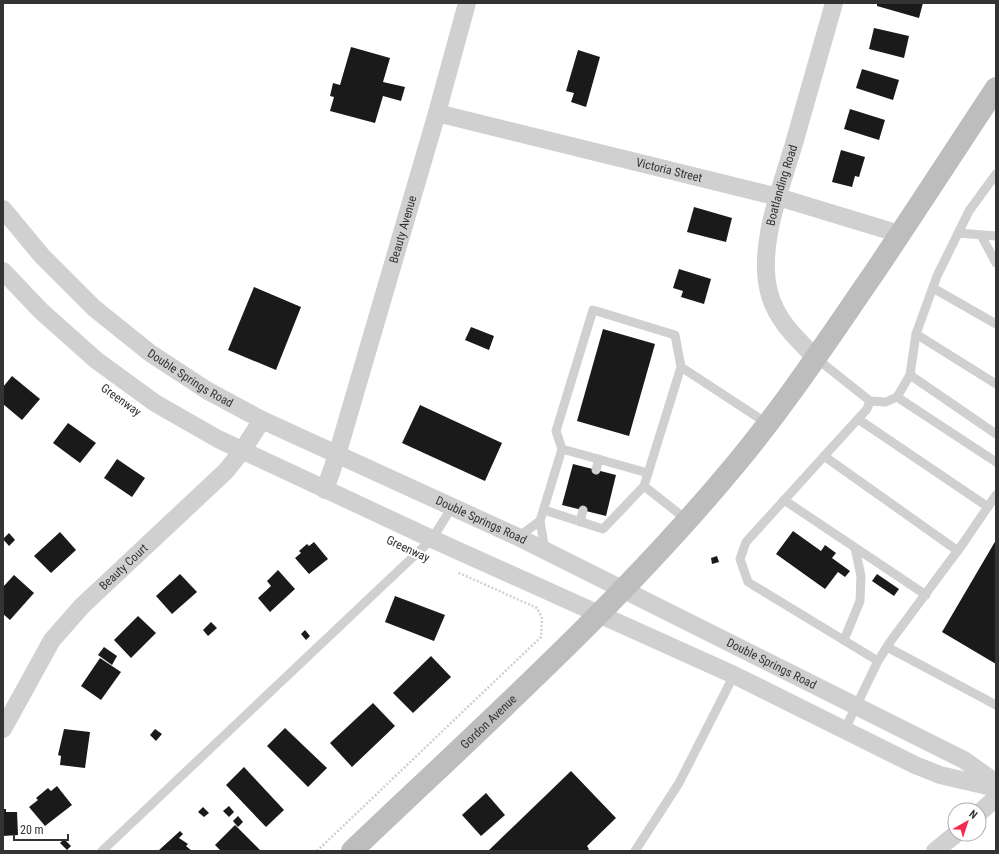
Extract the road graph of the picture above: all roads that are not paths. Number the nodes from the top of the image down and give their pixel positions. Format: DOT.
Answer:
graph roads {
  1 [pos="466,3"];
  2 [pos="834,3"];
  3 [pos="996,88"];
  4 [pos="437,113"];
  5 [pos="996,174"];
  6 [pos="778,197"];
  7 [pos="3,209"];
  8 [pos="900,234"];
  9 [pos="958,234"];
  10 [pos="981,235"];
  11 [pos="996,236"];
  12 [pos="996,263"];
  13 [pos="3,271"];
  14 [pos="933,288"];
  15 [pos="996,324"];
  16 [pos="916,334"];
  17 [pos="816,358"];
  18 [pos="681,367"];
  19 [pos="910,375"];
  20 [pos="996,384"];
  21 [pos="897,397"];
  22 [pos="870,401"];
  23 [pos="858,419"];
  24 [pos="262,420"];
  25 [pos="768,424"];
  26 [pos="996,434"];
  27 [pos="562,449"];
  28 [pos="242,451"];
  29 [pos="337,455"];
  30 [pos="824,456"];
  31 [pos="599,459"];
  32 [pos="996,462"];
  33 [pos="596,470"];
  34 [pos="648,473"];
  35 [pos="644,486"];
  36 [pos="325,490"];
  37 [pos="996,494"];
  38 [pos="784,500"];
  39 [pos="452,507"];
  40 [pos="988,507"];
  41 [pos="544,510"];
  42 [pos="583,510"];
  43 [pos="687,520"];
  44 [pos="540,521"];
  45 [pos="580,522"];
  46 [pos="518,537"];
  47 [pos="432,539"];
  48 [pos="855,548"];
  49 [pos="545,550"];
  50 [pos="958,551"];
  51 [pos="622,590"];
  52 [pos="926,595"];
  53 [pos="599,614"];
  54 [pos="844,640"];
  55 [pos="887,647"];
  56 [pos="878,661"];
  57 [pos="734,675"];
  58 [pos="996,705"];
  59 [pos="854,707"];
  60 [pos="3,728"];
  61 [pos="845,728"];
  62 [pos="996,783"];
  63 [pos="996,788"];
  64 [pos="996,798"];
  65 [pos="987,806"];
  66 [pos="947,842"];
  67 [pos="102,851"];
  68 [pos="352,851"];
  69 [pos="635,851"];
  70 [pos="936,851"];
  1 -- 4 [label="street, Beauty Avenue"];
  2 -- 6 [label="street, Boatlanding Road"];
  3 -- 8 [label="main road, Gordon Avenue"];
  4 -- 6 [label="street, Victoria Street"];
  4 -- 29 [label="street, Beauty Avenue"];
  5 -- 9 [label="lane"];
  6 -- 8 [label="street, Victoria Street"];
  6 -- 17 [label="street, Boatlanding Road"];
  7 -- 24 [label="street, Double Springs Road"];
  8 -- 17 [label="main road, Gordon Avenue"];
  9 -- 10 [label="lane"];
  9 -- 14 [label="lane"];
  10 -- 11 [label="lane"];
  10 -- 12 [label="lane"];
  13 -- 28 [label="street, Double Springs Road"];
  14 -- 15 [label="lane"];
  14 -- 16 [label="lane"];
  16 -- 19 [label="lane"];
  16 -- 20 [label="lane"];
  17 -- 22 [label="lane"];
  17 -- 25 [label="main road, Gordon Avenue"];
  18 -- 25 [label="lane"];
  18 -- 27 [label="lane"];
  18 -- 34 [label="lane"];
  19 -- 21 [label="lane"];
  19 -- 26 [label="lane"];
  21 -- 22 [label="lane"];
  21 -- 32 [label="lane"];
  22 -- 23 [label="lane"];
  23 -- 30 [label="lane"];
  23 -- 40 [label="lane"];
  24 -- 28 [label="street, Beauty Court"];
  24 -- 29 [label="street, Double Springs Road"];
  25 -- 43 [label="main road, Gordon Avenue"];
  27 -- 31 [label="lane"];
  27 -- 41 [label="lane"];
  28 -- 36 [label="street, Double Springs Road"];
  28 -- 60 [label="street, Beauty Court"];
  29 -- 36 [label="street, Beauty Avenue"];
  29 -- 39 [label="street, Double Springs Road"];
  30 -- 38 [label="lane"];
  30 -- 50 [label="lane"];
  31 -- 33 [label="lane"];
  31 -- 34 [label="lane"];
  34 -- 35 [label="lane"];
  35 -- 43 [label="lane"];
  35 -- 45 [label="lane"];
  36 -- 47 [label="street, Double Springs Road"];
  37 -- 40 [label="lane"];
  38 -- 48 [label="lane"];
  38 -- 54 [label="lane"];
  39 -- 46 [label="street, Double Springs Road"];
  39 -- 47 [label="lane"];
  40 -- 50 [label="lane"];
  41 -- 44 [label="lane"];
  41 -- 45 [label="lane"];
  42 -- 45 [label="lane"];
  43 -- 51 [label="main road, Gordon Avenue"];
  44 -- 46 [label="lane"];
  44 -- 49 [label="lane"];
  46 -- 49 [label="street, Double Springs Road"];
  47 -- 53 [label="street, Double Springs Road"];
  47 -- 67 [label="lane"];
  48 -- 52 [label="lane"];
  48 -- 54 [label="lane"];
  49 -- 51 [label="street, Double Springs Road"];
  50 -- 52 [label="lane"];
  51 -- 53 [label="main road, Gordon Avenue"];
  51 -- 59 [label="street, Double Springs Road"];
  52 -- 55 [label="lane"];
  53 -- 57 [label="street, Double Springs Road"];
  53 -- 68 [label="main road, Gordon Avenue"];
  54 -- 56 [label="lane"];
  55 -- 56 [label="lane"];
  55 -- 58 [label="lane"];
  56 -- 59 [label="lane"];
  57 -- 61 [label="street, Double Springs Road"];
  57 -- 69 [label="lane"];
  59 -- 61 [label="lane"];
  59 -- 62 [label="street, Double Springs Road"];
  61 -- 63 [label="street, Double Springs Road"];
  64 -- 65 [label="street"];
  66 -- 70 [label="street"];
}
